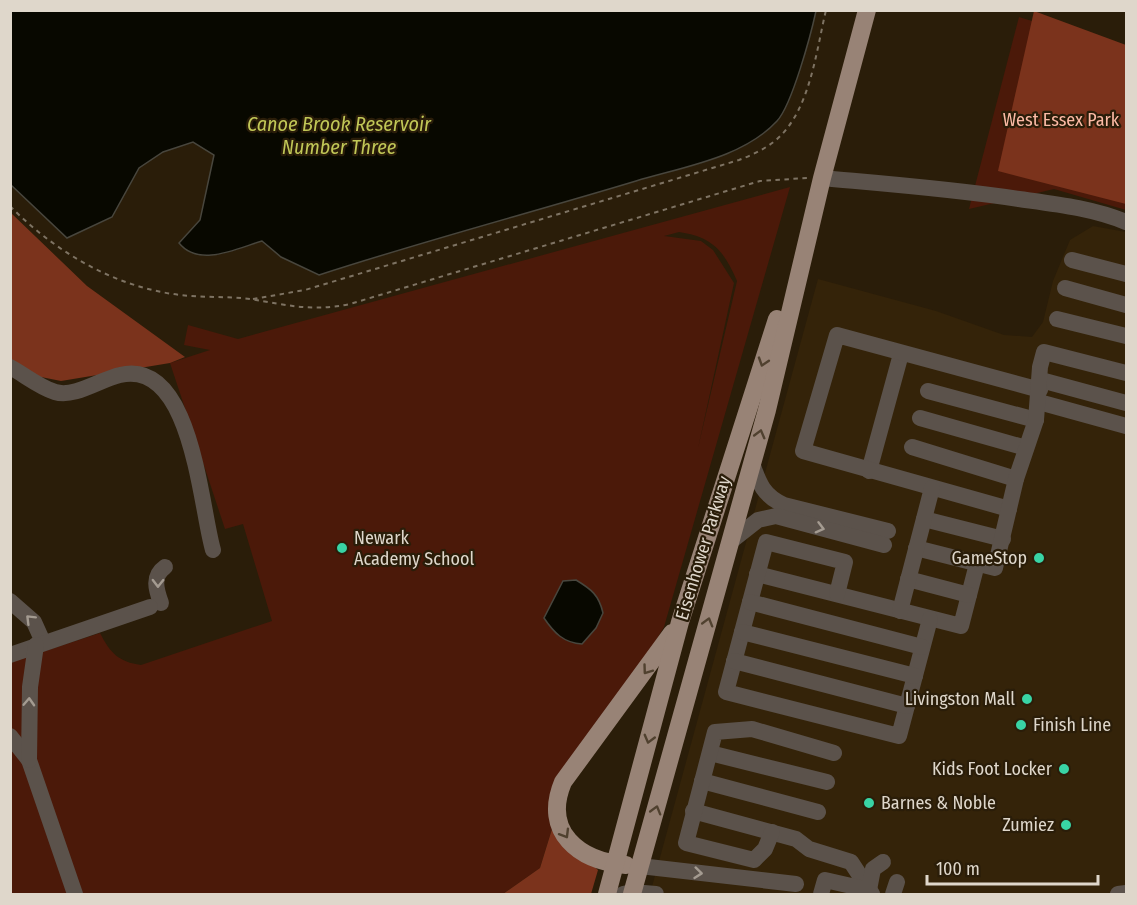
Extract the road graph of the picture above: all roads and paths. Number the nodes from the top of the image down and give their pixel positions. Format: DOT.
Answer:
graph roads {
  1 [pos="826,10"];
  2 [pos="867,10"];
  3 [pos="822,178"];
  4 [pos="10,206"];
  5 [pos="815,206"];
  6 [pos="1126,222"];
  7 [pos="1072,260"];
  8 [pos="1126,274"];
  9 [pos="1065,288"];
  10 [pos="250,299"];
  11 [pos="1126,304"];
  12 [pos="1057,318"];
  13 [pos="1126,336"];
  14 [pos="901,354"];
  15 [pos="10,367"];
  16 [pos="1126,373"];
  17 [pos="928,391"];
  18 [pos="1040,391"];
  19 [pos="1126,403"];
  20 [pos="920,418"];
  21 [pos="1036,420"];
  22 [pos="1126,426"];
  23 [pos="912,447"];
  24 [pos="1026,448"];
  25 [pos="752,463"];
  26 [pos="869,471"];
  27 [pos="1016,479"];
  28 [pos="932,488"];
  29 [pos="1009,508"];
  30 [pos="924,519"];
  31 [pos="1003,539"];
  32 [pos="730,542"];
  33 [pos="916,548"];
  34 [pos="213,550"];
  35 [pos="977,564"];
  36 [pos="165,567"];
  37 [pos="757,574"];
  38 [pos="908,579"];
  39 [pos="837,594"];
  40 [pos="969,595"];
  41 [pos="10,601"];
  42 [pos="750,602"];
  43 [pos="900,611"];
  44 [pos="930,619"];
  45 [pos="680,622"];
  46 [pos="742,632"];
  47 [pos="39,643"];
  48 [pos="922,647"];
  49 [pos="10,655"];
  50 [pos="734,662"];
  51 [pos="915,676"];
  52 [pos="907,706"];
  53 [pos="10,736"];
  54 [pos="710,753"];
  55 [pos="834,753"];
  56 [pos="29,760"];
  57 [pos="702,782"];
  58 [pos="827,782"];
  59 [pos="693,811"];
  60 [pos="818,812"];
  61 [pos="772,832"];
  62 [pos="883,862"];
  63 [pos="616,864"];
  64 [pos="640,866"];
  65 [pos="796,884"];
  66 [pos="870,892"];
  67 [pos="1126,893"];
  68 [pos="75,894"];
  69 [pos="607,894"];
  70 [pos="629,894"];
  71 [pos="656,894"];
  72 [pos="821,894"];
  73 [pos="1118,894"];
  1 -- 10 [label="path"];
  2 -- 3 [label="main road, Eisenhower Parkway"];
  3 -- 5 [label="main road, Eisenhower Parkway"];
  3 -- 6 [label="lane"];
  3 -- 10 [label="path"];
  4 -- 10 [label="path"];
  25 -- 5 [label="main road, Eisenhower Parkway, one-way"];
  5 -- 45 [label="main road, Eisenhower Parkway, one-way"];
  7 -- 8 [label="lane"];
  9 -- 11 [label="lane"];
  12 -- 13 [label="lane"];
  14 -- 18 [label="lane"];
  14 -- 26 [label="lane"];
  14 -- 26 [label="lane"];
  15 -- 34 [label="lane"];
  16 -- 18 [label="lane"];
  17 -- 21 [label="lane"];
  18 -- 19 [label="lane"];
  18 -- 21 [label="lane"];
  18 -- 22 [label="lane"];
  20 -- 24 [label="lane"];
  21 -- 24 [label="lane"];
  23 -- 27 [label="lane"];
  24 -- 27 [label="lane"];
  25 -- 32 [label="main road, Eisenhower Parkway"];
  32 -- 25 [label="lane, one-way"];
  26 -- 28 [label="lane"];
  27 -- 29 [label="lane"];
  28 -- 29 [label="lane"];
  28 -- 30 [label="lane"];
  29 -- 31 [label="lane"];
  30 -- 31 [label="lane"];
  30 -- 33 [label="lane"];
  31 -- 35 [label="lane"];
  64 -- 32 [label="main road, Eisenhower Parkway, one-way"];
  33 -- 35 [label="lane"];
  33 -- 38 [label="lane"];
  35 -- 40 [label="lane"];
  36 -- 47 [label="lane, one-way"];
  37 -- 39 [label="lane"];
  37 -- 39 [label="lane"];
  37 -- 42 [label="lane"];
  38 -- 40 [label="lane"];
  38 -- 43 [label="lane"];
  39 -- 43 [label="lane"];
  40 -- 44 [label="lane"];
  47 -- 41 [label="lane, one-way"];
  42 -- 46 [label="lane"];
  42 -- 48 [label="lane"];
  43 -- 44 [label="lane"];
  44 -- 48 [label="lane"];
  45 -- 63 [label="main road, Eisenhower Parkway, one-way"];
  45 -- 63 [label="main road, one-way"];
  46 -- 50 [label="lane"];
  46 -- 51 [label="lane"];
  47 -- 49 [label="lane"];
  56 -- 47 [label="lane, one-way"];
  48 -- 51 [label="lane"];
  50 -- 52 [label="lane"];
  50 -- 52 [label="lane"];
  51 -- 52 [label="lane"];
  53 -- 56 [label="lane"];
  54 -- 55 [label="lane"];
  54 -- 57 [label="lane"];
  54 -- 58 [label="lane"];
  56 -- 68 [label="lane"];
  57 -- 59 [label="lane"];
  57 -- 60 [label="lane"];
  59 -- 61 [label="lane"];
  59 -- 61 [label="lane"];
  61 -- 66 [label="lane"];
  62 -- 66 [label="lane"];
  63 -- 64 [label="main road"];
  63 -- 69 [label="main road, Eisenhower Parkway"];
  64 -- 65 [label="lane, one-way"];
  64 -- 70 [label="main road, Eisenhower Parkway"];
  66 -- 72 [label="lane"];
  67 -- 73 [label="lane"];
  70 -- 71 [label="lane"];
}
